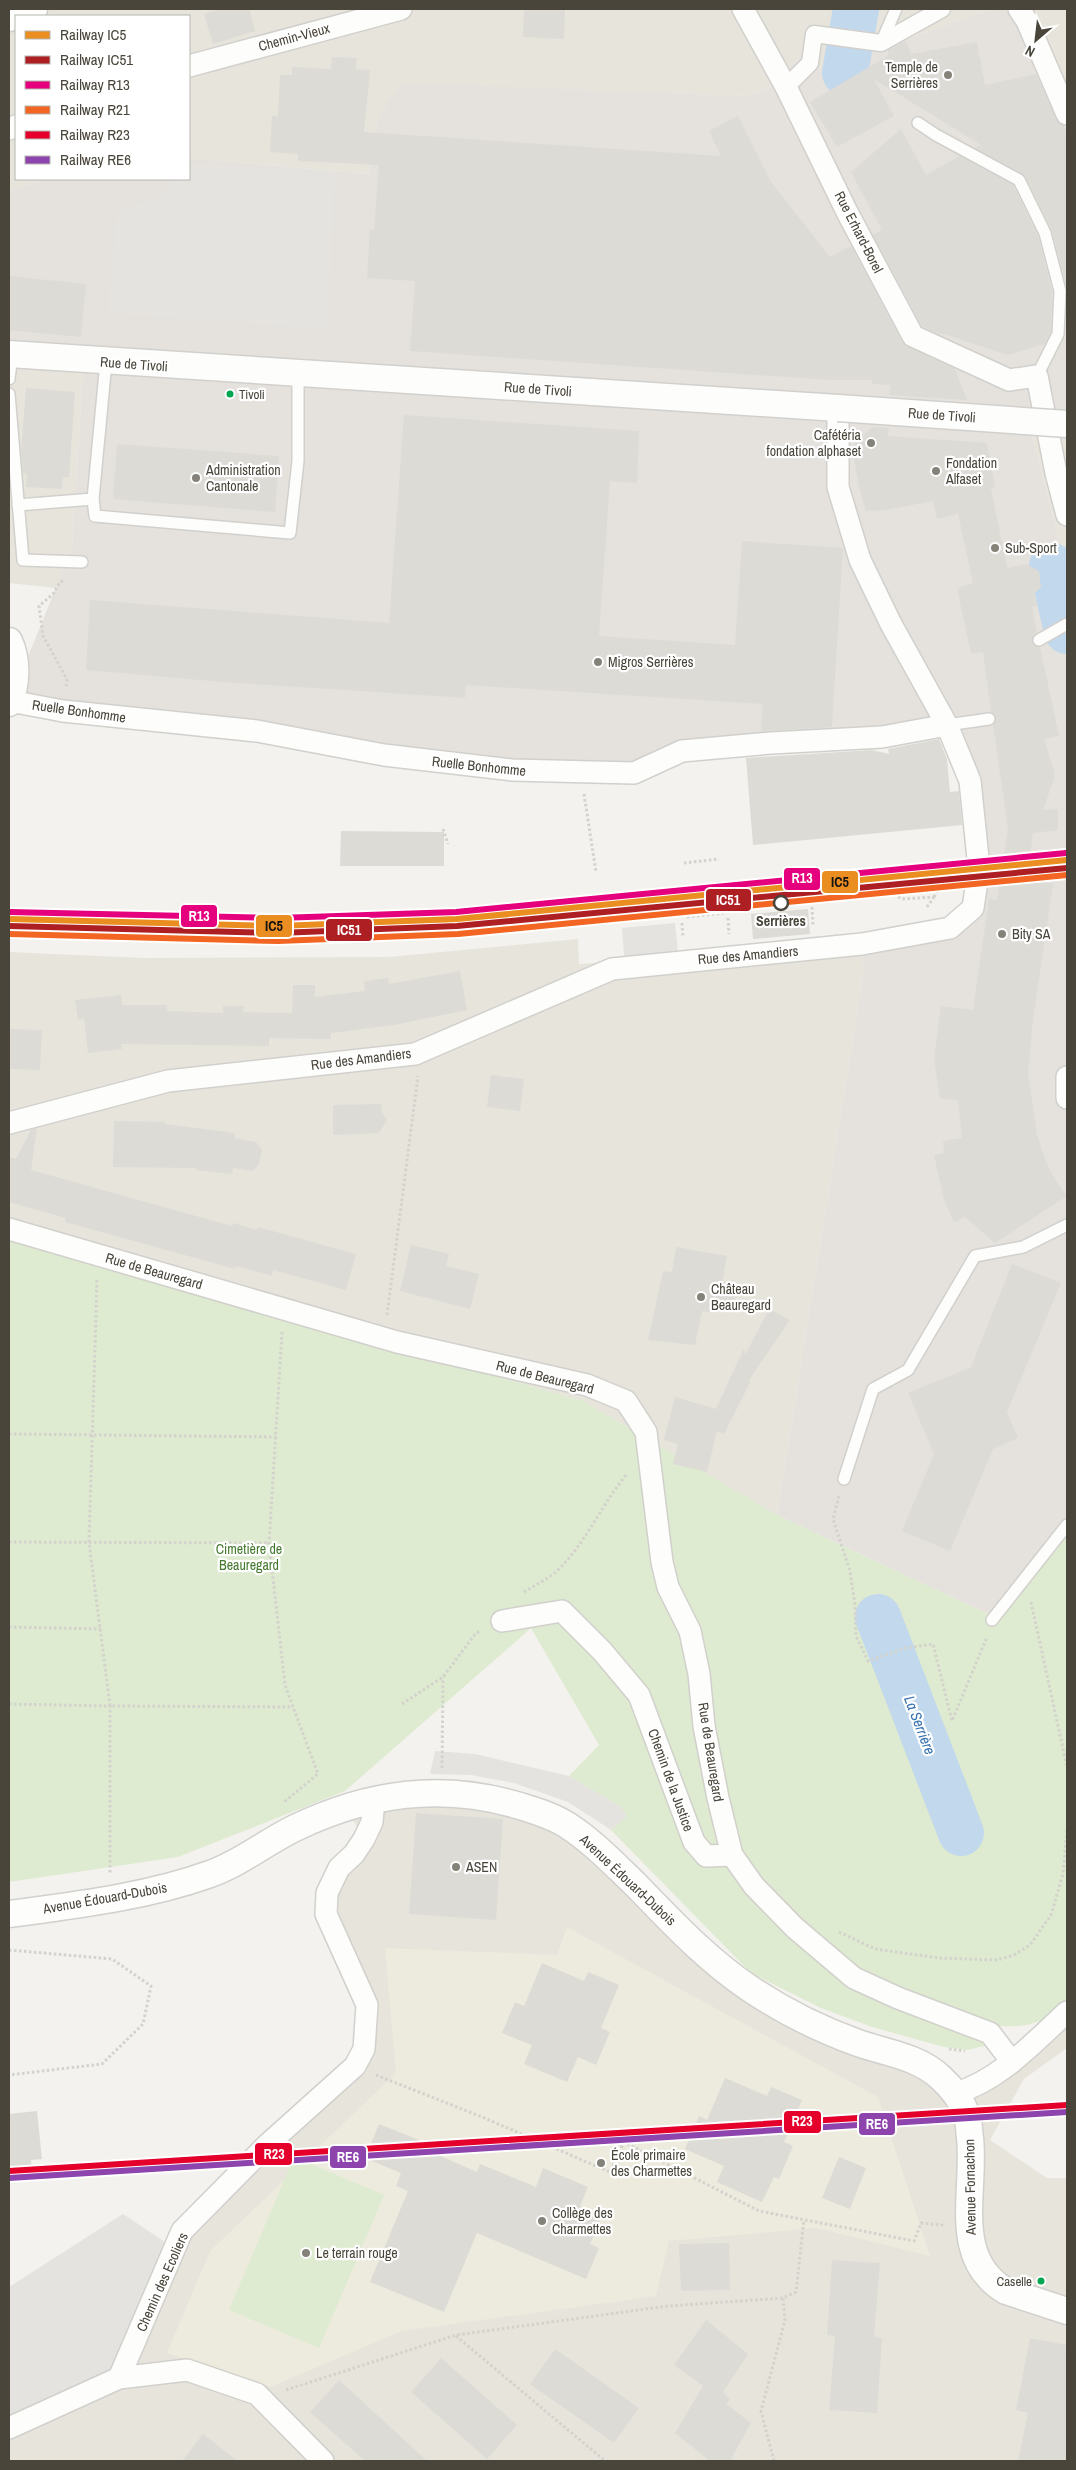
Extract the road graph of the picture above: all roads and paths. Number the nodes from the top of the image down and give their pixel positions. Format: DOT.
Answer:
graph roads {
  1 [pos="34,9"];
  2 [pos="400,9"];
  3 [pos="743,9"];
  4 [pos="896,9"];
  5 [pos="942,9"];
  6 [pos="1019,9"];
  7 [pos="17,15"];
  8 [pos="881,43"];
  9 [pos="190,66"];
  10 [pos="786,87"];
  11 [pos="1067,114"];
  12 [pos="918,123"];
  13 [pos="106,362"];
  14 [pos="10,363"];
  15 [pos="298,374"];
  16 [pos="1037,376"];
  17 [pos="9,394"];
  18 [pos="838,408"];
  19 [pos="1067,424"];
  20 [pos="94,499"];
  21 [pos="18,505"];
  22 [pos="1067,515"];
  23 [pos="82,562"];
  24 [pos="68,580"];
  25 [pos="1067,624"];
  26 [pos="9,640"];
  27 [pos="1039,640"];
  28 [pos="67,678"];
  29 [pos="9,702"];
  30 [pos="989,719"];
  31 [pos="947,725"];
  32 [pos="580,772"];
  33 [pos="443,829"];
  34 [pos="448,844"];
  35 [pos="719,859"];
  36 [pos="684,862"];
  37 [pos="596,872"];
  38 [pos="1067,873"];
  39 [pos="898,896"];
  40 [pos="812,907"];
  41 [pos="724,913"];
  42 [pos="687,917"];
  43 [pos="814,926"];
  44 [pos="420,1067"];
  45 [pos="1067,1077"];
  46 [pos="1067,1098"];
  47 [pos="9,1123"];
  48 [pos="1067,1225"];
  49 [pos="9,1229"];
  50 [pos="106,1278"];
  51 [pos="282,1329"];
  52 [pos="384,1338"];
  53 [pos="9,1434"];
  54 [pos="92,1436"];
  55 [pos="276,1437"];
  56 [pos="649,1453"];
  57 [pos="844,1479"];
  58 [pos="1067,1525"];
  59 [pos="9,1542"];
  60 [pos="89,1542"];
  61 [pos="269,1543"];
  62 [pos="1020,1584"];
  63 [pos="992,1620"];
  64 [pos="502,1621"];
  65 [pos="9,1627"];
  66 [pos="101,1629"];
  67 [pos="443,1677"];
  68 [pos="9,1704"];
  69 [pos="402,1704"];
  70 [pos="110,1706"];
  71 [pos="293,1707"];
  72 [pos="1067,1767"];
  73 [pos="442,1778"];
  74 [pos="374,1800"];
  75 [pos="281,1805"];
  76 [pos="1067,1830"];
  77 [pos="732,1855"];
  78 [pos="120,1874"];
  79 [pos="110,1876"];
  80 [pos="101,1877"];
  81 [pos="9,1914"];
  82 [pos="834,1929"];
  83 [pos="9,1950"];
  84 [pos="1067,2012"];
  85 [pos="1012,2062"];
  86 [pos="355,2066"];
  87 [pos="9,2075"];
  88 [pos="956,2093"];
  89 [pos="804,2220"];
  90 [pos="942,2220"];
  91 [pos="783,2298"];
  92 [pos="1067,2311"];
  93 [pos="456,2336"];
  94 [pos="119,2378"];
  95 [pos="263,2400"];
  96 [pos="9,2428"];
  97 [pos="323,2461"];
  98 [pos="605,2461"];
  99 [pos="774,2461"];
  1 -- 7 [label="street"];
  2 -- 9 [label="street, Chemin-Vieux"];
  3 -- 10 [label="street, Rue Erhard-Borel"];
  4 -- 8 [label="lane"];
  5 -- 8 [label="street"];
  6 -- 11 [label="street"];
  8 -- 10 [label="street"];
  10 -- 16 [label="street, Rue Erhard-Borel"];
  12 -- 16 [label="lane"];
  13 -- 14 [label="street, Rue de Tivoli"];
  13 -- 15 [label="street, Rue de Tivoli"];
  13 -- 20 [label="lane"];
  15 -- 18 [label="street, Rue de Tivoli"];
  15 -- 20 [label="lane"];
  16 -- 22 [label="street"];
  17 -- 21 [label="lane"];
  18 -- 19 [label="street, Rue de Tivoli, bridge"];
  18 -- 31 [label="street, Rue des Amandiers"];
  20 -- 21 [label="lane"];
  21 -- 23 [label="lane"];
  24 -- 28 [label="path"];
  25 -- 27 [label="lane"];
  26 -- 29 [label="street"];
  29 -- 32 [label="street, Ruelle Bonhomme"];
  30 -- 31 [label="lane"];
  31 -- 32 [label="street, Ruelle Bonhomme"];
  31 -- 47 [label="street, Rue des Amandiers"];
  32 -- 37 [label="path"];
  33 -- 34 [label="path"];
  35 -- 36 [label="path"];
  38 -- 39 [label="path, bridge"];
  40 -- 43 [label="path"];
  41 -- 42 [label="path"];
  44 -- 52 [label="path"];
  45 -- 46 [label="street"];
  48 -- 57 [label="lane"];
  49 -- 52 [label="street, Rue de Beauregard"];
  50 -- 54 [label="path"];
  51 -- 55 [label="path"];
  52 -- 56 [label="street, Rue de Beauregard"];
  53 -- 54 [label="path"];
  54 -- 55 [label="path"];
  54 -- 60 [label="path"];
  55 -- 61 [label="path"];
  56 -- 64 [label="path"];
  56 -- 77 [label="street, Rue de Beauregard"];
  57 -- 63 [label="path"];
  58 -- 62 [label="lane"];
  59 -- 60 [label="path"];
  60 -- 61 [label="path"];
  60 -- 66 [label="path"];
  61 -- 71 [label="path"];
  62 -- 63 [label="lane"];
  62 -- 72 [label="path"];
  64 -- 67 [label="path"];
  64 -- 77 [label="street, Chemin de la Justice"];
  65 -- 66 [label="path"];
  66 -- 70 [label="path"];
  67 -- 69 [label="path"];
  67 -- 73 [label="path"];
  68 -- 70 [label="path"];
  70 -- 71 [label="path"];
  70 -- 79 [label="path"];
  71 -- 75 [label="path"];
  74 -- 81 [label="street, Avenue Édouard-Dubois"];
  74 -- 86 [label="street, Chemin des Ecoliers"];
  74 -- 88 [label="street, Avenue Édouard-Dubois"];
  76 -- 82 [label="path"];
  77 -- 85 [label="street"];
  78 -- 79 [label="path"];
  79 -- 80 [label="path"];
  83 -- 87 [label="path"];
  84 -- 85 [label="street"];
  85 -- 88 [label="street"];
  86 -- 89 [label="path"];
  86 -- 94 [label="street, Chemin des Ecoliers"];
  88 -- 92 [label="street, Avenue Fornachon"];
  89 -- 90 [label="path"];
  89 -- 91 [label="path"];
  91 -- 93 [label="path"];
  91 -- 99 [label="path"];
  93 -- 95 [label="path"];
  93 -- 98 [label="path"];
  94 -- 95 [label="street"];
  94 -- 96 [label="street"];
  95 -- 97 [label="street"];
}
